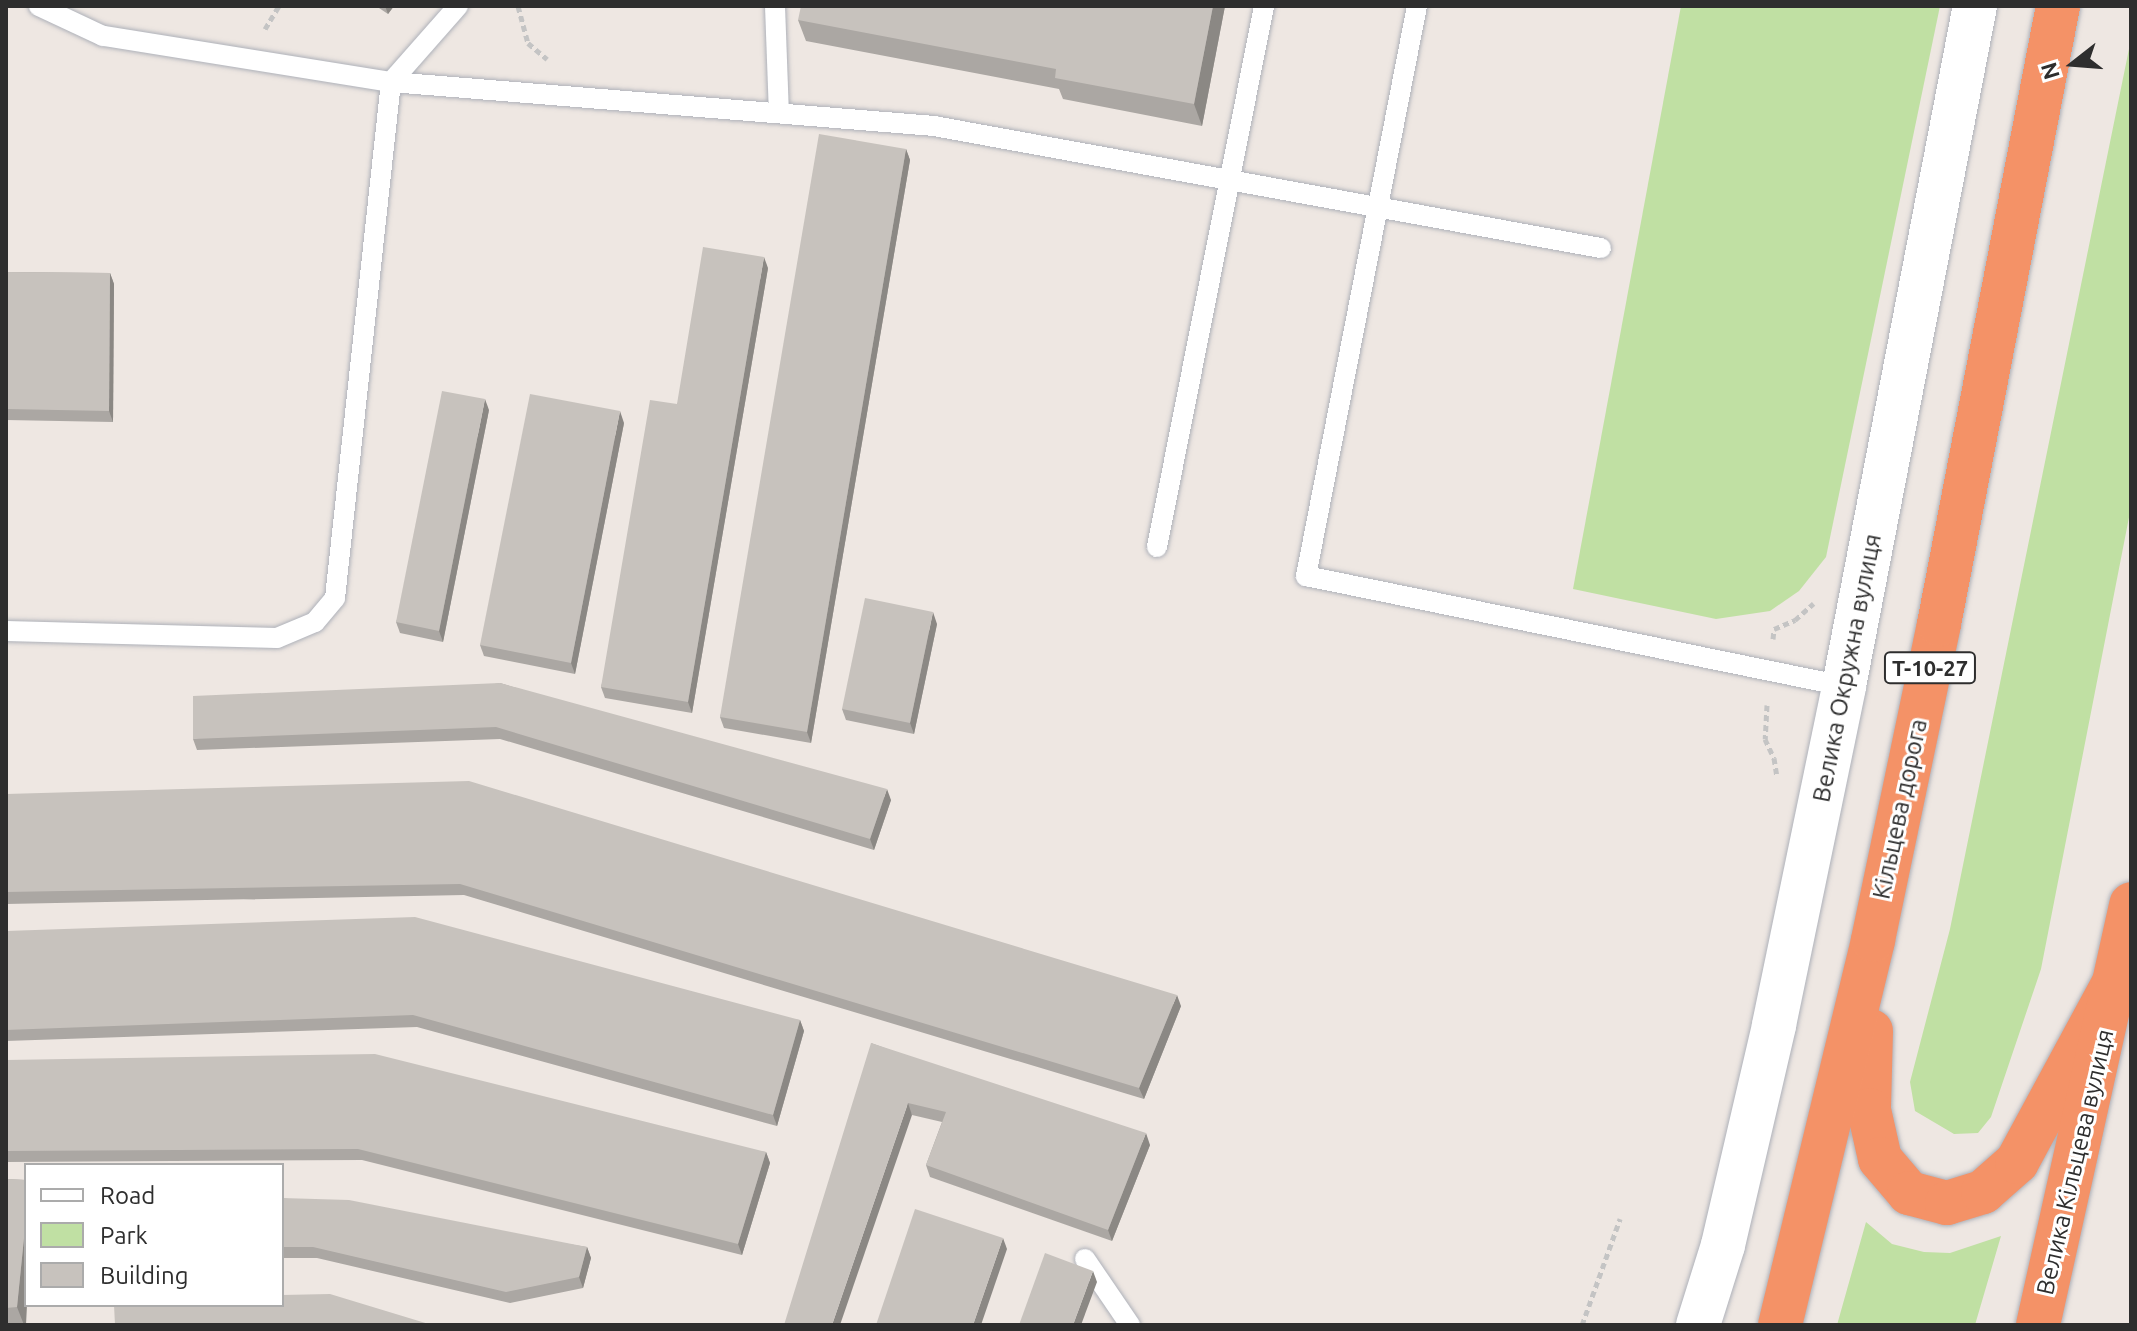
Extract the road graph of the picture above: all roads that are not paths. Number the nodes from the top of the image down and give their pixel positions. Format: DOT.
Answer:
graph roads {
  1 [pos="39,6"];
  2 [pos="458,6"];
  3 [pos="775,6"];
  4 [pos="1264,6"];
  5 [pos="1417,6"];
  6 [pos="1975,6"];
  7 [pos="2058,6"];
  8 [pos="391,82"];
  9 [pos="779,113"];
  10 [pos="1230,177"];
  11 [pos="1379,206"];
  12 [pos="1601,248"];
  13 [pos="1157,547"];
  14 [pos="6,631"];
  15 [pos="1844,686"];
  16 [pos="2131,904"];
  17 [pos="1873,940"];
  18 [pos="2117,977"];
  19 [pos="1085,1259"];
  20 [pos="1130,1325"];
  21 [pos="1698,1325"];
  22 [pos="1780,1325"];
  23 [pos="2038,1325"];
  1 -- 8 [label="lane"];
  2 -- 8 [label="lane"];
  3 -- 9 [label="lane"];
  4 -- 10 [label="lane"];
  5 -- 11 [label="lane"];
  6 -- 15 [label="street, Велика Окружна вулиця"];
  7 -- 17 [label="highway, Кільцева дорога / Т-10-27"];
  8 -- 9 [label="lane"];
  8 -- 14 [label="lane"];
  9 -- 10 [label="lane"];
  10 -- 11 [label="lane"];
  10 -- 13 [label="lane"];
  11 -- 12 [label="lane"];
  11 -- 15 [label="lane"];
  15 -- 21 [label="street, Велика Окружна вулиця"];
  16 -- 18 [label="highway, Велика Кільцева вулиця"];
  17 -- 18 [label="highway"];
  17 -- 22 [label="highway, Кільцева дорога / Т-10-27"];
  18 -- 23 [label="highway, Велика Кільцева вулиця"];
  19 -- 20 [label="lane"];
}
